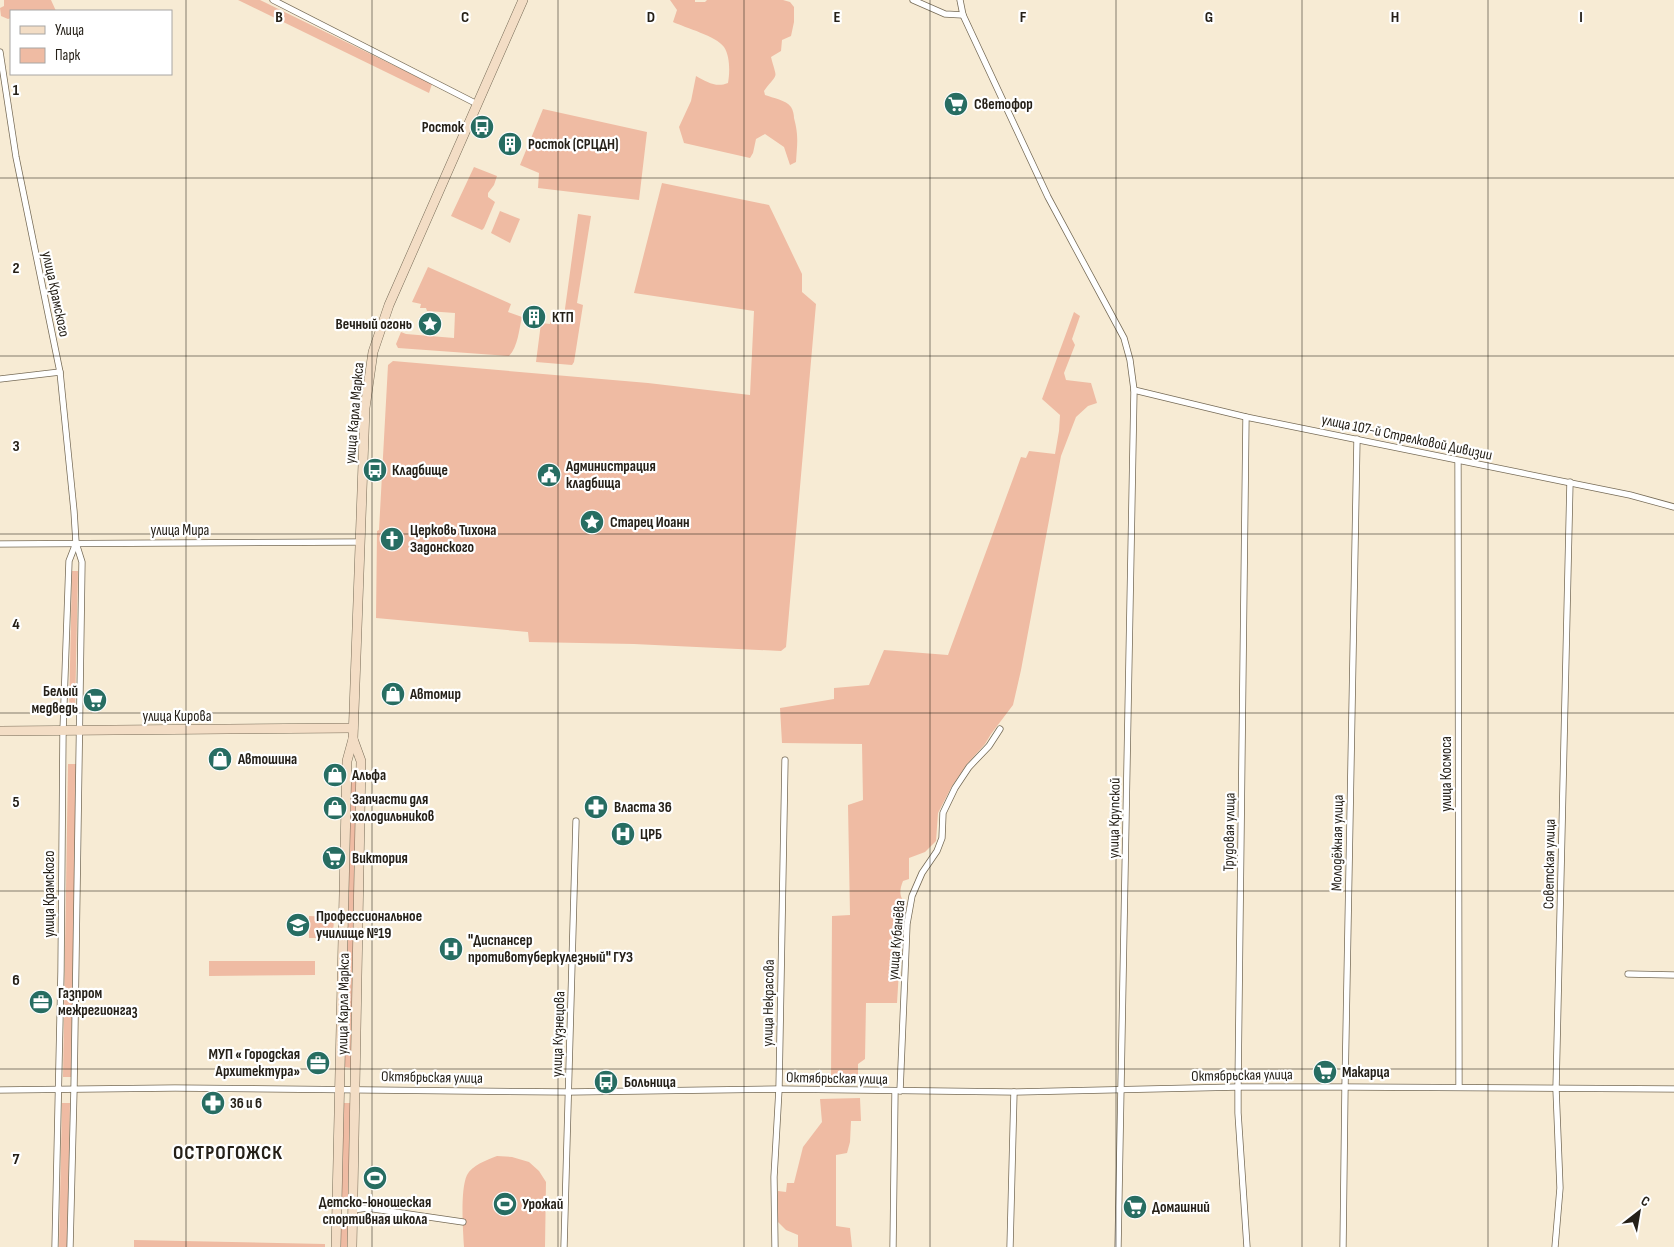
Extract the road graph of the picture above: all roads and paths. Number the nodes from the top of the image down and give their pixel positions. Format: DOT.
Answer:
graph roads {
  1 [pos="273,0"];
  2 [pos="523,0"];
  3 [pos="913,0"];
  4 [pos="960,0"];
  5 [pos="963,15"];
  6 [pos="0,52"];
  7 [pos="478,104"];
  8 [pos="60,372"];
  9 [pos="0,379"];
  10 [pos="1134,390"];
  11 [pos="1246,417"];
  12 [pos="1357,439"];
  13 [pos="1458,461"];
  14 [pos="1570,482"];
  15 [pos="1674,507"];
  16 [pos="361,542"];
  17 [pos="76,543"];
  18 [pos="0,544"];
  19 [pos="353,728"];
  20 [pos="1000,729"];
  21 [pos="80,730"];
  22 [pos="0,731"];
  23 [pos="62,731"];
  24 [pos="353,739"];
  25 [pos="786,760"];
  26 [pos="576,821"];
  27 [pos="1628,974"];
  28 [pos="1674,975"];
  29 [pos="1238,1087"];
  30 [pos="1345,1087"];
  31 [pos="1459,1087"];
  32 [pos="74,1089"];
  33 [pos="340,1089"];
  34 [pos="355,1089"];
  35 [pos="779,1089"];
  36 [pos="1556,1089"];
  37 [pos="1674,1089"];
  38 [pos="0,1090"];
  39 [pos="59,1090"];
  40 [pos="1121,1090"];
  41 [pos="898,1091"];
  42 [pos="568,1092"];
  43 [pos="1014,1092"];
  44 [pos="336,1210"];
  45 [pos="353,1210"];
  46 [pos="463,1222"];
  47 [pos="55,1247"];
  48 [pos="70,1247"];
  49 [pos="336,1247"];
  50 [pos="352,1247"];
  51 [pos="564,1247"];
  52 [pos="775,1247"];
  53 [pos="892,1247"];
  54 [pos="1010,1247"];
  55 [pos="1118,1247"];
  56 [pos="1247,1247"];
  57 [pos="1343,1247"];
  58 [pos="1555,1247"];
  1 -- 7 [label="street"];
  2 -- 7 [label="main road, улица Карла Маркса"];
  3 -- 5 [label="street"];
  4 -- 5 [label="street, улица Крупской"];
  5 -- 10 [label="street, улица Крупской"];
  6 -- 8 [label="street, улица Крамского"];
  7 -- 16 [label="main road, улица Карла Маркса"];
  8 -- 9 [label="street"];
  8 -- 17 [label="street, улица Крамского"];
  10 -- 11 [label="street, улица 107-й Стрелковой Дивизии"];
  10 -- 40 [label="street, улица Крупской"];
  11 -- 12 [label="street, улица 107-й Стрелковой Дивизии"];
  11 -- 29 [label="street, Трудовая улица"];
  12 -- 13 [label="street, улица 107-й Стрелковой Дивизии"];
  12 -- 30 [label="street, Молодёжная улица"];
  13 -- 14 [label="street, улица 107-й Стрелковой Дивизии"];
  13 -- 31 [label="street, улица Космоса"];
  14 -- 15 [label="street, улица 107-й Стрелковой Дивизии"];
  14 -- 36 [label="street, Советская улица"];
  16 -- 17 [label="street, улица Мира"];
  16 -- 19 [label="main road, улица Карла Маркса"];
  17 -- 18 [label="street, улица Мира"];
  17 -- 21 [label="street, улица Крамского"];
  17 -- 23 [label="street, улица Крамского"];
  19 -- 21 [label="main road, улица Кирова"];
  19 -- 24 [label="main road, улица Карла Маркса"];
  20 -- 41 [label="street, улица Кубанёва"];
  21 -- 23 [label="main road, улица Кирова"];
  21 -- 32 [label="street, улица Крамского"];
  22 -- 23 [label="main road, улица Кирова"];
  23 -- 39 [label="street, улица Крамского"];
  24 -- 33 [label="main road, улица Карла Маркса"];
  24 -- 34 [label="main road, улица Карла Маркса"];
  25 -- 35 [label="street, улица Некрасова"];
  26 -- 42 [label="street, улица Кузнецова"];
  27 -- 28 [label="street"];
  29 -- 30 [label="street, Октябрьская улица"];
  29 -- 40 [label="street, Октябрьская улица"];
  29 -- 56 [label="street, Трудовая улица"];
  30 -- 31 [label="street, Октябрьская улица"];
  30 -- 57 [label="street, Молодёжная улица"];
  31 -- 36 [label="street, Октябрьская улица"];
  32 -- 33 [label="street, Октябрьская улица"];
  32 -- 39 [label="street, Октябрьская улица"];
  32 -- 48 [label="street, улица Крамского"];
  33 -- 34 [label="street, Октябрьская улица"];
  33 -- 44 [label="main road, улица Карла Маркса"];
  34 -- 42 [label="street, Октябрьская улица"];
  34 -- 45 [label="main road, улица Карла Маркса"];
  35 -- 41 [label="street, Октябрьская улица"];
  35 -- 42 [label="street, Октябрьская улица"];
  35 -- 52 [label="street, улица Некрасова"];
  36 -- 37 [label="street, Октябрьская улица"];
  36 -- 58 [label="street, Советская улица"];
  38 -- 39 [label="street, Октябрьская улица"];
  39 -- 47 [label="street, улица Крамского"];
  40 -- 43 [label="street, Октябрьская улица"];
  40 -- 55 [label="street, улица Крупской"];
  41 -- 43 [label="street, Октябрьская улица"];
  41 -- 53 [label="street, улица Кубанёва"];
  42 -- 51 [label="street, улица Кузнецова"];
  43 -- 54 [label="street"];
  44 -- 45 [label="main road"];
  44 -- 49 [label="main road, улица Карла Маркса"];
  45 -- 46 [label="street"];
  45 -- 50 [label="main road, улица Карла Маркса"];
}
